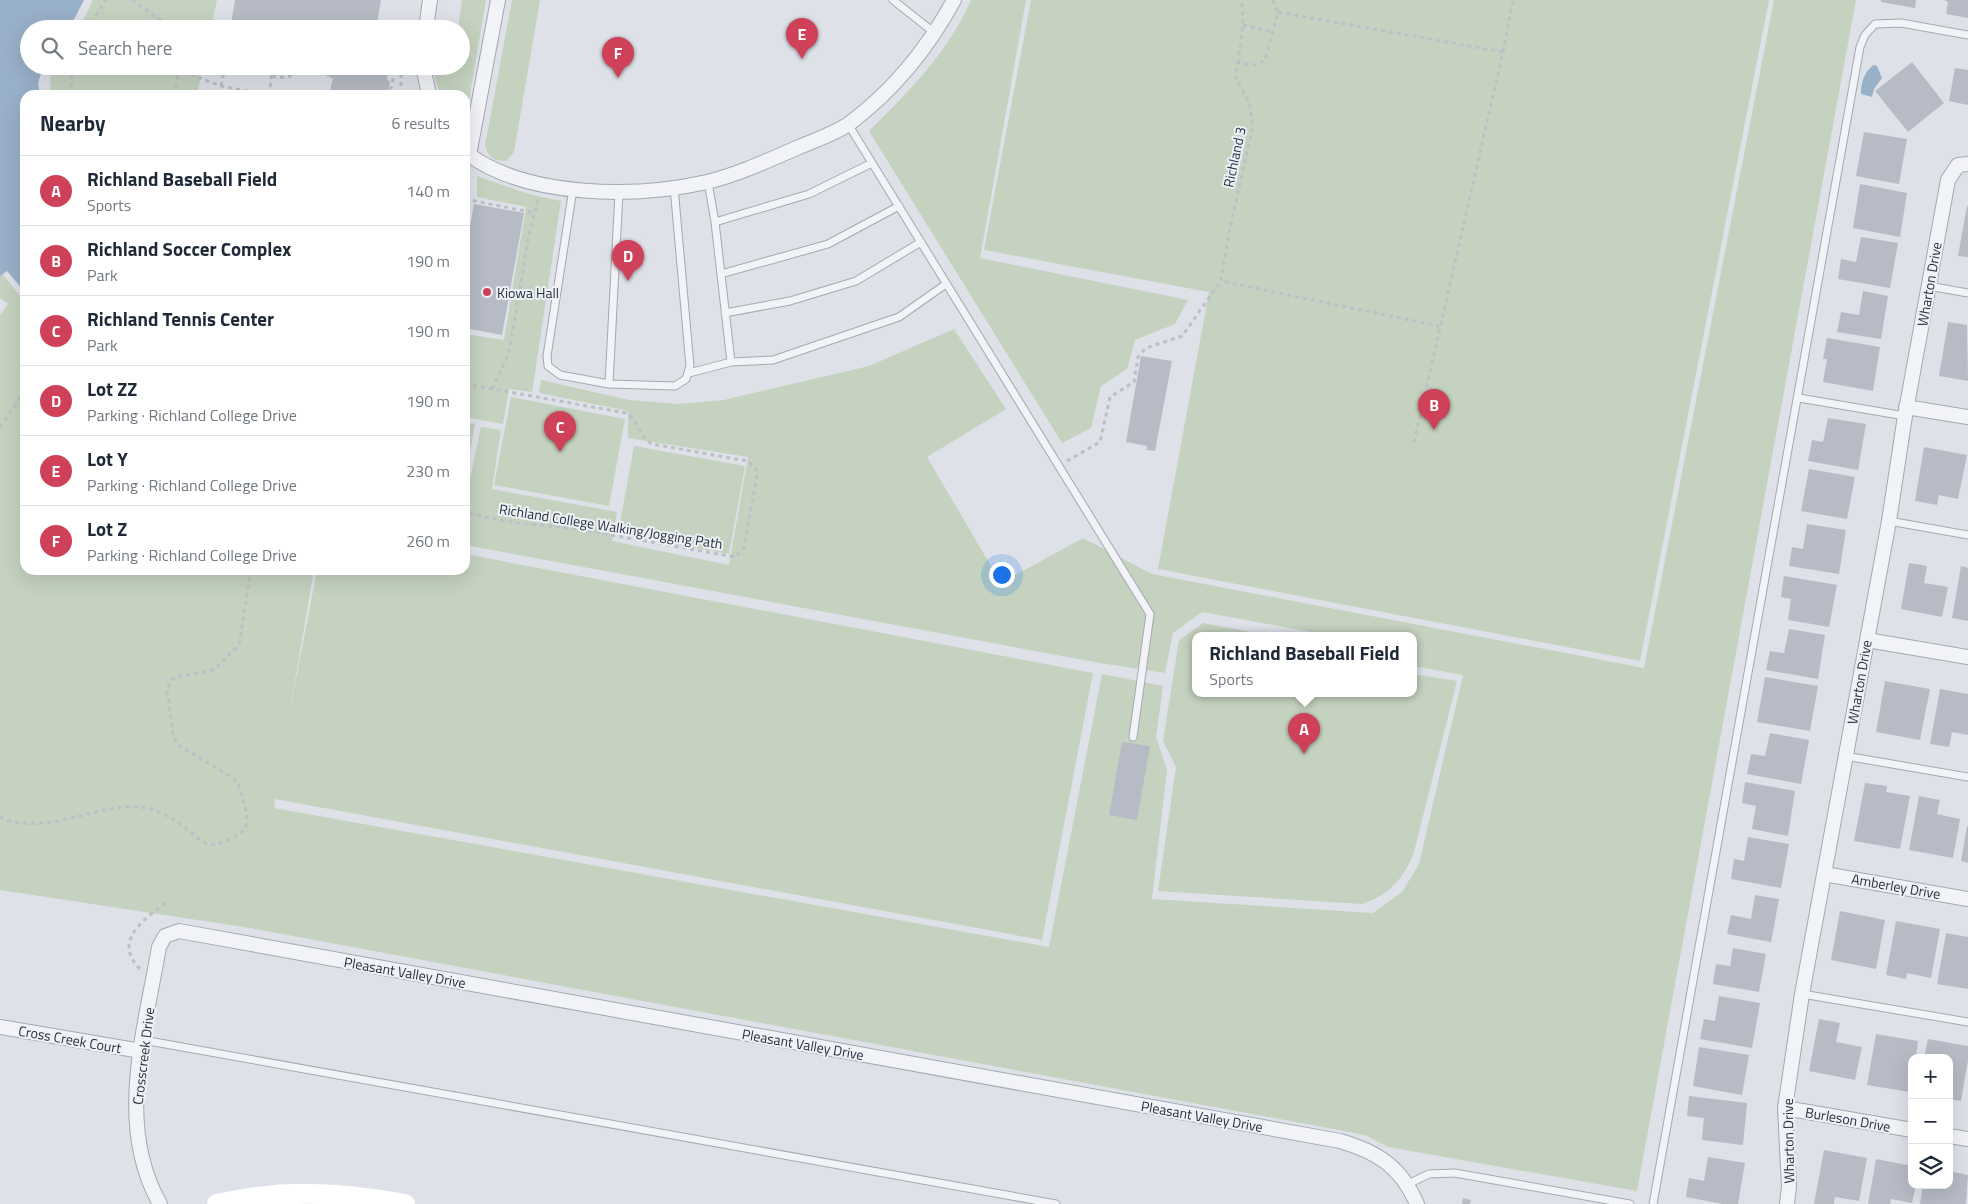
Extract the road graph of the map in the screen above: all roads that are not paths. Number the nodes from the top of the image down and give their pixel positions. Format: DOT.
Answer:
graph roads {
  1 [pos="430,0"];
  2 [pos="498,0"];
  3 [pos="893,0"];
  4 [pos="954,0"];
  5 [pos="427,20"];
  6 [pos="936,34"];
  7 [pos="1968,34"];
  8 [pos="425,75"];
  9 [pos="428,90"];
  10 [pos="848,124"];
  11 [pos="470,138"];
  12 [pos="470,155"];
  13 [pos="872,163"];
  14 [pos="1963,164"];
  15 [pos="708,182"];
  16 [pos="674,187"];
  17 [pos="573,189"];
  18 [pos="619,192"];
  19 [pos="899,206"];
  20 [pos="716,222"];
  21 [pos="921,242"];
  22 [pos="721,274"];
  23 [pos="946,284"];
  24 [pos="1929,286"];
  25 [pos="1968,293"];
  26 [pos="725,313"];
  27 [pos="731,362"];
  28 [pos="689,373"];
  29 [pos="609,384"];
  30 [pos="1799,398"];
  31 [pos="1905,412"];
  32 [pos="1968,418"];
  33 [pos="1889,521"];
  34 [pos="1968,535"];
  35 [pos="1867,640"];
  36 [pos="1968,657"];
  37 [pos="1133,737"];
  38 [pos="1846,756"];
  39 [pos="1968,777"];
  40 [pos="1824,874"];
  41 [pos="1968,899"];
  42 [pos="165,936"];
  43 [pos="1802,994"];
  44 [pos="1968,1022"];
  45 [pos="0,1027"];
  46 [pos="142,1046"];
  47 [pos="1785,1108"];
  48 [pos="1908,1129"];
  49 [pos="1953,1137"];
  50 [pos="1968,1139"];
  51 [pos="1408,1184"];
  52 [pos="160,1204"];
  53 [pos="217,1204"];
  54 [pos="405,1204"];
  55 [pos="1056,1204"];
  56 [pos="1417,1204"];
  57 [pos="1630,1204"];
  58 [pos="1653,1204"];
  59 [pos="1787,1204"];
  1 -- 5 [label="street"];
  2 -- 11 [label="street"];
  3 -- 6 [label="lane"];
  4 -- 6 [label="street"];
  6 -- 10 [label="street"];
  7 -- 30 [label="lane"];
  8 -- 9 [label="street"];
  10 -- 13 [label="lane"];
  10 -- 15 [label="street"];
  12 -- 17 [label="street"];
  13 -- 19 [label="lane"];
  13 -- 20 [label="lane"];
  14 -- 24 [label="street, Wharton Drive"];
  15 -- 16 [label="street"];
  15 -- 20 [label="lane"];
  16 -- 18 [label="street"];
  16 -- 28 [label="lane"];
  17 -- 18 [label="street"];
  17 -- 29 [label="lane"];
  18 -- 29 [label="lane"];
  19 -- 21 [label="lane"];
  19 -- 22 [label="lane"];
  20 -- 22 [label="lane"];
  21 -- 23 [label="lane"];
  21 -- 26 [label="lane"];
  22 -- 26 [label="lane"];
  23 -- 27 [label="lane"];
  23 -- 37 [label="lane"];
  24 -- 25 [label="lane"];
  24 -- 31 [label="street, Wharton Drive"];
  26 -- 27 [label="lane"];
  27 -- 28 [label="lane"];
  28 -- 29 [label="lane"];
  30 -- 31 [label="lane"];
  30 -- 58 [label="lane"];
  31 -- 32 [label="street"];
  31 -- 33 [label="street, Wharton Drive"];
  33 -- 34 [label="lane"];
  33 -- 35 [label="street, Wharton Drive"];
  35 -- 36 [label="street"];
  35 -- 38 [label="street, Wharton Drive"];
  38 -- 39 [label="lane"];
  38 -- 40 [label="street, Wharton Drive"];
  40 -- 41 [label="street, Amberley Drive"];
  40 -- 43 [label="street, Wharton Drive"];
  42 -- 46 [label="street, Crosscreek Drive"];
  42 -- 51 [label="street, Pleasant Valley Drive"];
  43 -- 44 [label="lane"];
  43 -- 47 [label="street, Wharton Drive"];
  45 -- 46 [label="street, Cross Creek Court"];
  46 -- 52 [label="street, Crosscreek Drive"];
  46 -- 55 [label="lane"];
  47 -- 48 [label="street, Burleson Drive"];
  47 -- 59 [label="street, Wharton Drive"];
  49 -- 50 [label="street"];
  51 -- 56 [label="street, Pleasant Valley Drive"];
  51 -- 57 [label="lane"];
  53 -- 54 [label="street"];
}
